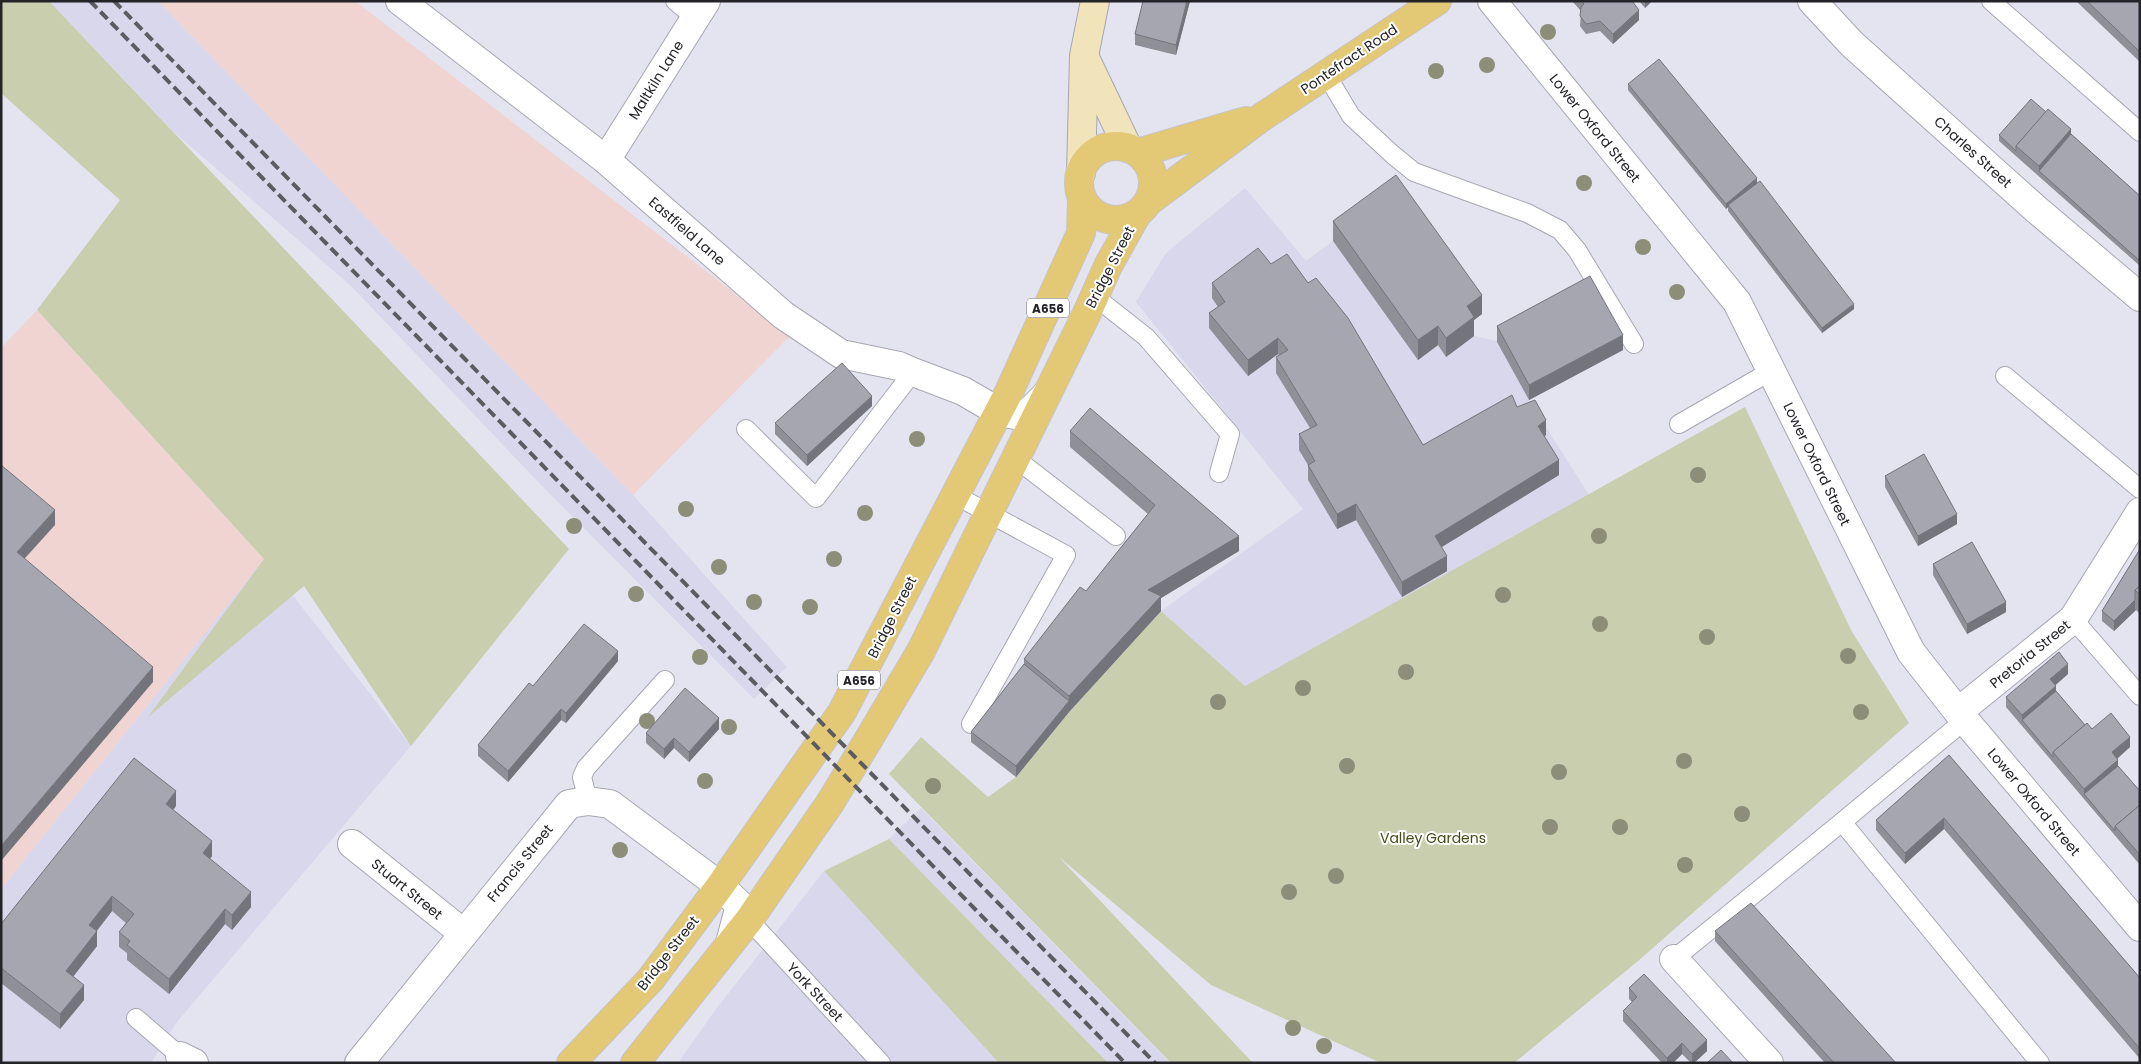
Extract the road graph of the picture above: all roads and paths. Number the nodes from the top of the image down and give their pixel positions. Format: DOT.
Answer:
graph roads {
  1 [pos="400,1"];
  2 [pos="1095,1"];
  3 [pos="1436,1"];
  4 [pos="1492,1"];
  5 [pos="1812,1"];
  6 [pos="1991,1"];
  7 [pos="692,7"];
  8 [pos="1084,56"];
  9 [pos="1326,74"];
  10 [pos="1262,117"];
  11 [pos="2140,132"];
  12 [pos="1133,150"];
  13 [pos="606,160"];
  14 [pos="1081,186"];
  15 [pos="1142,208"];
  16 [pos="1094,296"];
  17 [pos="2140,297"];
  18 [pos="1634,344"];
  19 [pos="1771,371"];
  20 [pos="913,372"];
  21 [pos="2005,376"];
  22 [pos="1047,394"];
  23 [pos="998,412"];
  24 [pos="1679,424"];
  25 [pos="746,429"];
  26 [pos="1016,459"];
  27 [pos="1219,473"];
  28 [pos="2140,489"];
  29 [pos="955,495"];
  30 [pos="2140,512"];
  31 [pos="989,514"];
  32 [pos="1116,536"];
  33 [pos="2073,619"];
  34 [pos="665,680"];
  35 [pos="2140,696"];
  36 [pos="1961,716"];
  37 [pos="971,724"];
  38 [pos="588,801"];
  39 [pos="1842,822"];
  40 [pos="352,844"];
  41 [pos="784,872"];
  42 [pos="720,886"];
  43 [pos="749,920"];
  44 [pos="2140,926"];
  45 [pos="463,933"];
  46 [pos="730,943"];
  47 [pos="1674,959"];
  48 [pos="136,1018"];
  49 [pos="187,1059"];
  50 [pos="360,1063"];
  51 [pos="571,1063"];
  52 [pos="635,1063"];
  53 [pos="881,1063"];
  54 [pos="1769,1063"];
  55 [pos="2040,1063"];
  1 -- 13 [label="street, Eastfield Lane"];
  2 -- 8 [label="street"];
  3 -- 9 [label="main road, Pontefract Road / A656"];
  4 -- 19 [label="street, Lower Oxford Street"];
  5 -- 17 [label="street, Charles Street"];
  6 -- 11 [label="lane"];
  7 -- 13 [label="street, Maltkiln Lane"];
  8 -- 12 [label="street"];
  8 -- 14 [label="street"];
  9 -- 10 [label="main road, Pontefract Road / A656"];
  9 -- 18 [label="lane"];
  10 -- 12 [label="main road, Pontefract Road / A656"];
  10 -- 15 [label="main road, Pontefract Road / A656"];
  12 -- 14 [label="main road, A656"];
  12 -- 15 [label="main road, A656"];
  13 -- 20 [label="street, Eastfield Lane"];
  14 -- 15 [label="main road, A656"];
  14 -- 23 [label="main road, Bridge Street / A656"];
  15 -- 16 [label="main road, Bridge Street / A656"];
  16 -- 22 [label="main road, Bridge Street / A656"];
  16 -- 27 [label="lane"];
  19 -- 24 [label="lane"];
  19 -- 36 [label="street, Lower Oxford Street"];
  20 -- 23 [label="street, Eastfield Lane"];
  20 -- 25 [label="lane"];
  21 -- 28 [label="lane"];
  22 -- 23 [label="street, Eastfield Lane"];
  22 -- 26 [label="main road, Bridge Street / A656"];
  23 -- 26 [label="street"];
  23 -- 29 [label="main road, Bridge Street / A656"];
  26 -- 31 [label="main road, Bridge Street / A656"];
  26 -- 32 [label="lane"];
  29 -- 31 [label="lane"];
  29 -- 42 [label="main road, Bridge Street / A656"];
  30 -- 33 [label="street, Pretoria Street"];
  31 -- 37 [label="lane"];
  31 -- 41 [label="main road, Bridge Street / A656"];
  33 -- 35 [label="lane"];
  33 -- 36 [label="street, Pretoria Street"];
  34 -- 38 [label="lane"];
  36 -- 39 [label="lane"];
  36 -- 44 [label="street, Lower Oxford Street"];
  38 -- 42 [label="street, Francis Street"];
  38 -- 45 [label="street, Francis Street"];
  39 -- 47 [label="lane"];
  39 -- 55 [label="lane"];
  40 -- 45 [label="street, Stuart Street"];
  41 -- 42 [label="street"];
  41 -- 43 [label="main road, Bridge Street / A656"];
  42 -- 46 [label="street, Francis Street"];
  42 -- 51 [label="main road, Bridge Street / A656"];
  43 -- 46 [label="main road, Bridge Street / A656"];
  43 -- 53 [label="lane, York Street"];
  45 -- 50 [label="street, Francis Street"];
  46 -- 52 [label="main road, Bridge Street / A656"];
  47 -- 54 [label="street"];
  48 -- 49 [label="lane"];
}
